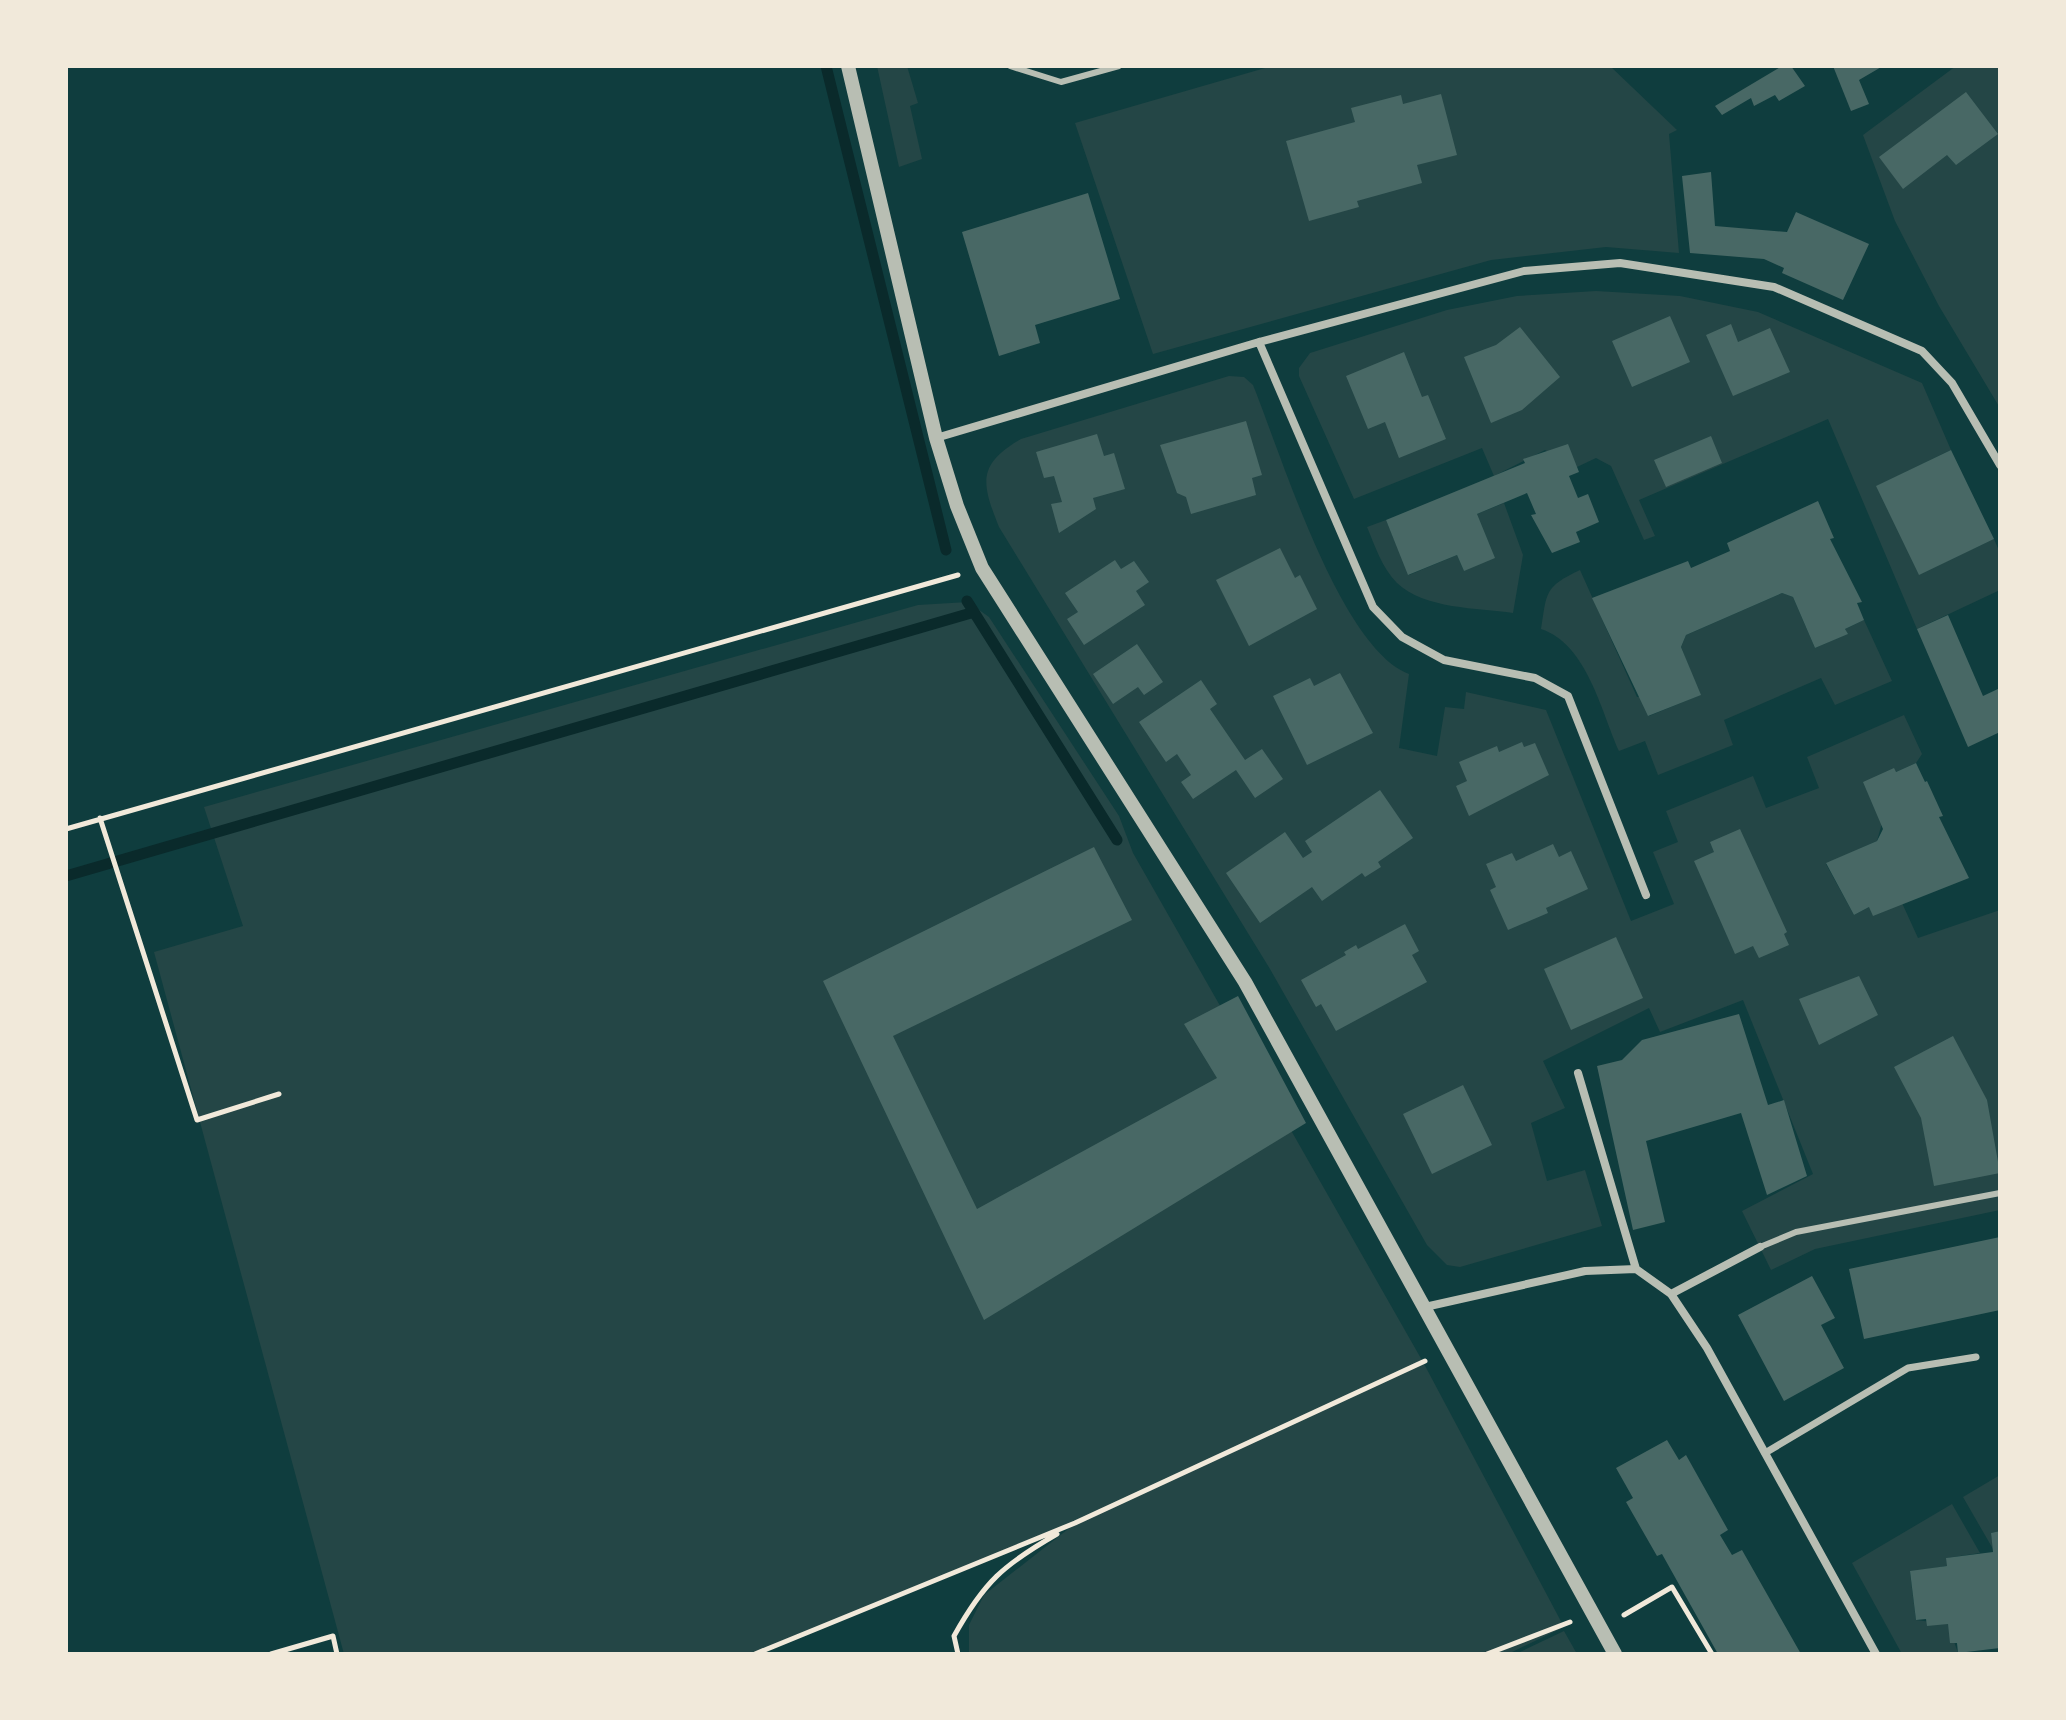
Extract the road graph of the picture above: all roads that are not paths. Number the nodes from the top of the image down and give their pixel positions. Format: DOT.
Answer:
graph roads {
  1 [pos="848,66"];
  2 [pos="1010,66"];
  3 [pos="1119,66"];
  4 [pos="1259,342"];
  5 [pos="936,438"];
  6 [pos="2000,465"];
  7 [pos="1646,895"];
  8 [pos="1578,1073"];
  9 [pos="2000,1193"];
  10 [pos="1760,1247"];
  11 [pos="1636,1269"];
  12 [pos="1671,1294"];
  13 [pos="1425,1307"];
  14 [pos="1976,1357"];
  15 [pos="1765,1453"];
  16 [pos="1615,1654"];
  17 [pos="1876,1654"];
  1 -- 5 [label="street"];
  2 -- 3 [label="lane"];
  4 -- 5 [label="street"];
  4 -- 6 [label="street"];
  4 -- 7 [label="street"];
  5 -- 13 [label="street"];
  8 -- 11 [label="street"];
  9 -- 10 [label="lane"];
  10 -- 12 [label="street"];
  11 -- 12 [label="street"];
  11 -- 13 [label="street"];
  12 -- 15 [label="street"];
  13 -- 16 [label="street"];
  14 -- 15 [label="street"];
  15 -- 17 [label="street"];
}
